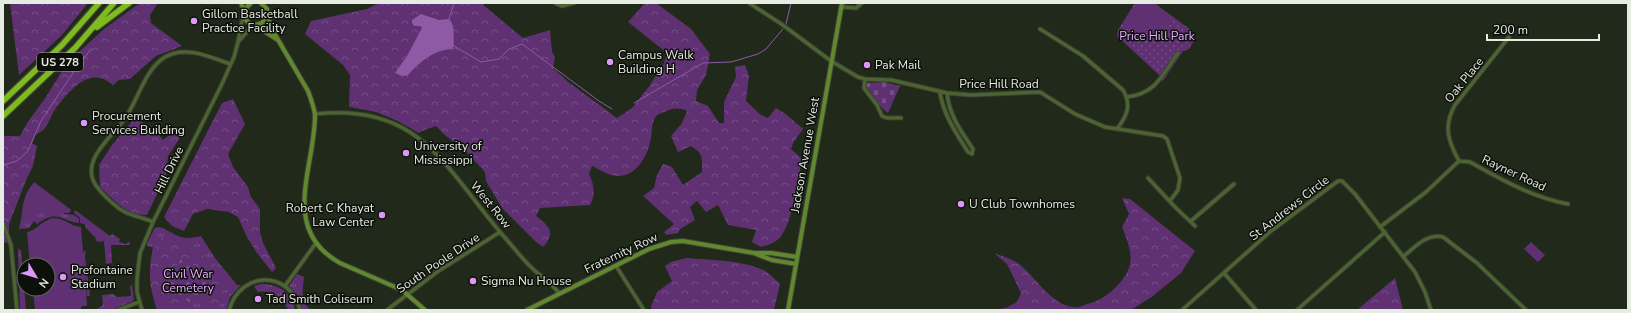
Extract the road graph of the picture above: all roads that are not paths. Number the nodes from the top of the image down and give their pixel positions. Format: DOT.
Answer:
graph roads {
  1 [pos="95,3"];
  2 [pos="98,3"];
  3 [pos="114,3"];
  4 [pos="129,3"];
  5 [pos="241,3"];
  6 [pos="251,3"];
  7 [pos="261,3"];
  8 [pos="269,3"];
  9 [pos="555,3"];
  10 [pos="574,3"];
  11 [pos="749,3"];
  12 [pos="862,3"];
  13 [pos="841,5"];
  14 [pos="267,8"];
  15 [pos="243,12"];
  16 [pos="267,15"];
  17 [pos="82,24"];
  18 [pos="254,26"];
  19 [pos="1040,29"];
  20 [pos="1509,37"];
  21 [pos="278,41"];
  22 [pos="238,42"];
  23 [pos="75,48"];
  24 [pos="1178,53"];
  25 [pos="832,61"];
  26 [pos="230,64"];
  27 [pos="865,80"];
  28 [pos="940,92"];
  29 [pos="947,93"];
  30 [pos="1127,97"];
  31 [pos="3,101"];
  32 [pos="315,114"];
  33 [pos="3,116"];
  34 [pos="901,118"];
  35 [pos="1117,129"];
  36 [pos="1459,161"];
  37 [pos="1148,178"];
  38 [pos="1234,184"];
  39 [pos="1170,201"];
  40 [pos="1568,204"];
  41 [pos="1191,221"];
  42 [pos="153,222"];
  43 [pos="3,223"];
  44 [pos="1195,226"];
  45 [pos="1380,227"];
  46 [pos="500,232"];
  47 [pos="1385,232"];
  48 [pos="316,243"];
  49 [pos="754,253"];
  50 [pos="1404,256"];
  51 [pos="797,257"];
  52 [pos="796,264"];
  53 [pos="616,266"];
  54 [pos="1224,273"];
  55 [pos="285,286"];
  56 [pos="408,294"];
  57 [pos="560,294"];
  58 [pos="139,302"];
  59 [pos="17,310"];
  60 [pos="118,310"];
  61 [pos="142,310"];
  62 [pos="229,310"];
  63 [pos="300,310"];
  64 [pos="387,310"];
  65 [pos="425,310"];
  66 [pos="527,310"];
  67 [pos="644,310"];
  68 [pos="788,310"];
  69 [pos="1182,310"];
  70 [pos="1256,310"];
  71 [pos="1297,310"];
  72 [pos="1431,310"];
  73 [pos="1526,310"];
  1 -- 17 [label="highway"];
  2 -- 17 [label="highway, US 278"];
  3 -- 23 [label="highway, US 278"];
  4 -- 23 [label="highway"];
  5 -- 15 [label="street"];
  6 -- 15 [label="street"];
  7 -- 14 [label="street"];
  8 -- 14 [label="street"];
  9 -- 10 [label="street"];
  11 -- 25 [label="street, Price Hill Road"];
  12 -- 13 [label="street"];
  13 -- 25 [label="street, Jackson Avenue West"];
  14 -- 16 [label="street"];
  15 -- 18 [label="street"];
  15 -- 22 [label="street, Hill Drive"];
  16 -- 18 [label="street"];
  16 -- 21 [label="street"];
  17 -- 31 [label="highway, US 278"];
  18 -- 21 [label="street"];
  18 -- 22 [label="street, Hill Drive"];
  19 -- 30 [label="street"];
  20 -- 36 [label="street, Oak Place"];
  21 -- 32 [label="street"];
  22 -- 26 [label="street, Hill Drive"];
  23 -- 33 [label="highway, US 278"];
  24 -- 30 [label="street"];
  25 -- 27 [label="street, Price Hill Road"];
  25 -- 51 [label="street, Jackson Avenue West"];
  26 -- 42 [label="street, Hill Drive"];
  26 -- 42 [label="street"];
  27 -- 28 [label="street, Price Hill Road"];
  27 -- 34 [label="street"];
  28 -- 29 [label="street, Price Hill Road"];
  28 -- 29 [label="street"];
  29 -- 35 [label="street, Price Hill Road"];
  30 -- 35 [label="street"];
  32 -- 46 [label="street, West Row"];
  32 -- 48 [label="street"];
  35 -- 39 [label="street, Price Hill Road"];
  36 -- 40 [label="street, Rayner Road"];
  36 -- 45 [label="street"];
  37 -- 39 [label="street"];
  38 -- 41 [label="street"];
  39 -- 41 [label="street"];
  41 -- 44 [label="street"];
  42 -- 58 [label="street, Hill Drive"];
  43 -- 59 [label="street"];
  45 -- 47 [label="street, St Andrews Circle"];
  45 -- 54 [label="street, St Andrews Circle"];
  46 -- 56 [label="street, South Poole Drive"];
  46 -- 57 [label="street, West Row"];
  47 -- 50 [label="street, St Andrews Circle"];
  47 -- 71 [label="street"];
  48 -- 55 [label="street"];
  48 -- 56 [label="street"];
  49 -- 51 [label="street, Fraternity Row"];
  49 -- 52 [label="street, Fraternity Row"];
  49 -- 53 [label="street, Fraternity Row"];
  50 -- 72 [label="street, St Andrews Circle"];
  50 -- 73 [label="street"];
  51 -- 52 [label="street, Jackson Avenue West"];
  52 -- 68 [label="street, Jackson Avenue West"];
  53 -- 57 [label="street, Fraternity Row"];
  53 -- 67 [label="street"];
  54 -- 69 [label="street, St Andrews Circle"];
  54 -- 70 [label="street"];
  55 -- 62 [label="street"];
  55 -- 63 [label="street"];
  56 -- 64 [label="street, South Poole Drive"];
  56 -- 65 [label="street"];
  57 -- 66 [label="street, Fraternity Row"];
  58 -- 60 [label="street"];
  58 -- 61 [label="street, Hill Drive"];
}
